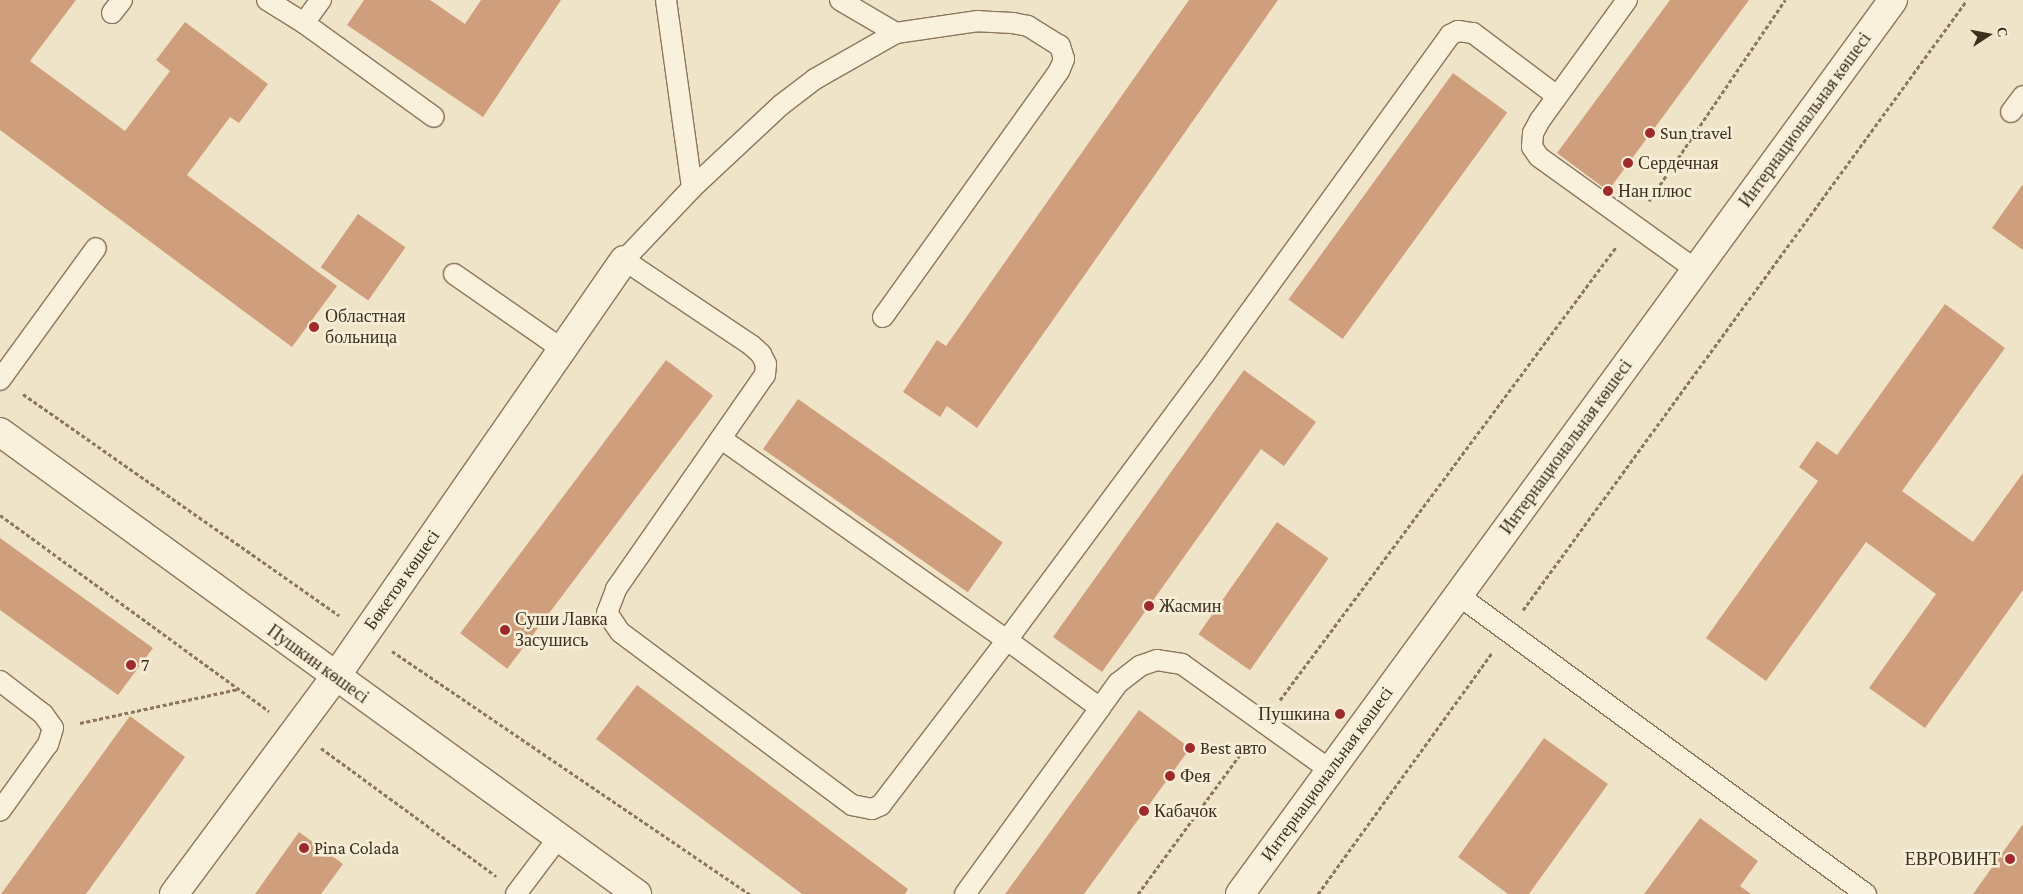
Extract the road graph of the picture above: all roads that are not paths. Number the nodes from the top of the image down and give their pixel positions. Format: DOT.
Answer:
graph roads {
  1 [pos="267,0"];
  2 [pos="321,0"];
  3 [pos="666,0"];
  4 [pos="840,0"];
  5 [pos="1627,0"];
  6 [pos="1893,0"];
  7 [pos="304,23"];
  8 [pos="896,33"];
  9 [pos="1557,96"];
  10 [pos="2023,96"];
  11 [pos="2011,112"];
  12 [pos="434,117"];
  13 [pos="692,188"];
  14 [pos="96,248"];
  15 [pos="624,260"];
  16 [pos="1696,270"];
  17 [pos="454,274"];
  18 [pos="883,317"];
  19 [pos="562,349"];
  20 [pos="0,380"];
  21 [pos="0,432"];
  22 [pos="723,440"];
  23 [pos="1458,595"];
  24 [pos="1007,640"];
  25 [pos="336,676"];
  26 [pos="0,681"];
  27 [pos="1100,708"];
  28 [pos="1330,770"];
  29 [pos="0,811"];
  30 [pos="559,836"];
  31 [pos="517,893"];
  32 [pos="174,894"];
  33 [pos="636,894"];
  34 [pos="965,894"];
  35 [pos="1240,894"];
  36 [pos="1866,894"];
  1 -- 7 [label="lane"];
  2 -- 7 [label="lane"];
  3 -- 13 [label="lane"];
  4 -- 8 [label="lane"];
  5 -- 9 [label="lane"];
  6 -- 16 [label="street, Интернациональная көшесі"];
  7 -- 12 [label="lane"];
  8 -- 13 [label="lane"];
  8 -- 18 [label="lane"];
  9 -- 16 [label="lane"];
  9 -- 24 [label="lane"];
  10 -- 11 [label="lane"];
  13 -- 15 [label="lane"];
  14 -- 20 [label="lane"];
  15 -- 19 [label="street, Бөкетов көшесі"];
  15 -- 22 [label="lane"];
  16 -- 23 [label="street, Интернациональная көшесі"];
  17 -- 19 [label="lane"];
  19 -- 25 [label="street, Бөкетов көшесі"];
  21 -- 25 [label="street, Пушкин көшесі"];
  22 -- 24 [label="lane"];
  22 -- 24 [label="lane"];
  23 -- 28 [label="street, Интернациональная көшесі"];
  23 -- 36 [label="lane"];
  24 -- 27 [label="lane"];
  25 -- 30 [label="street, Пушкин көшесі"];
  25 -- 32 [label="street, Бөкетов көшесі"];
  26 -- 29 [label="lane"];
  27 -- 28 [label="lane"];
  27 -- 34 [label="lane"];
  28 -- 35 [label="street, Интернациональная көшесі"];
  30 -- 31 [label="lane"];
  30 -- 33 [label="street, Пушкин көшесі"];
}
